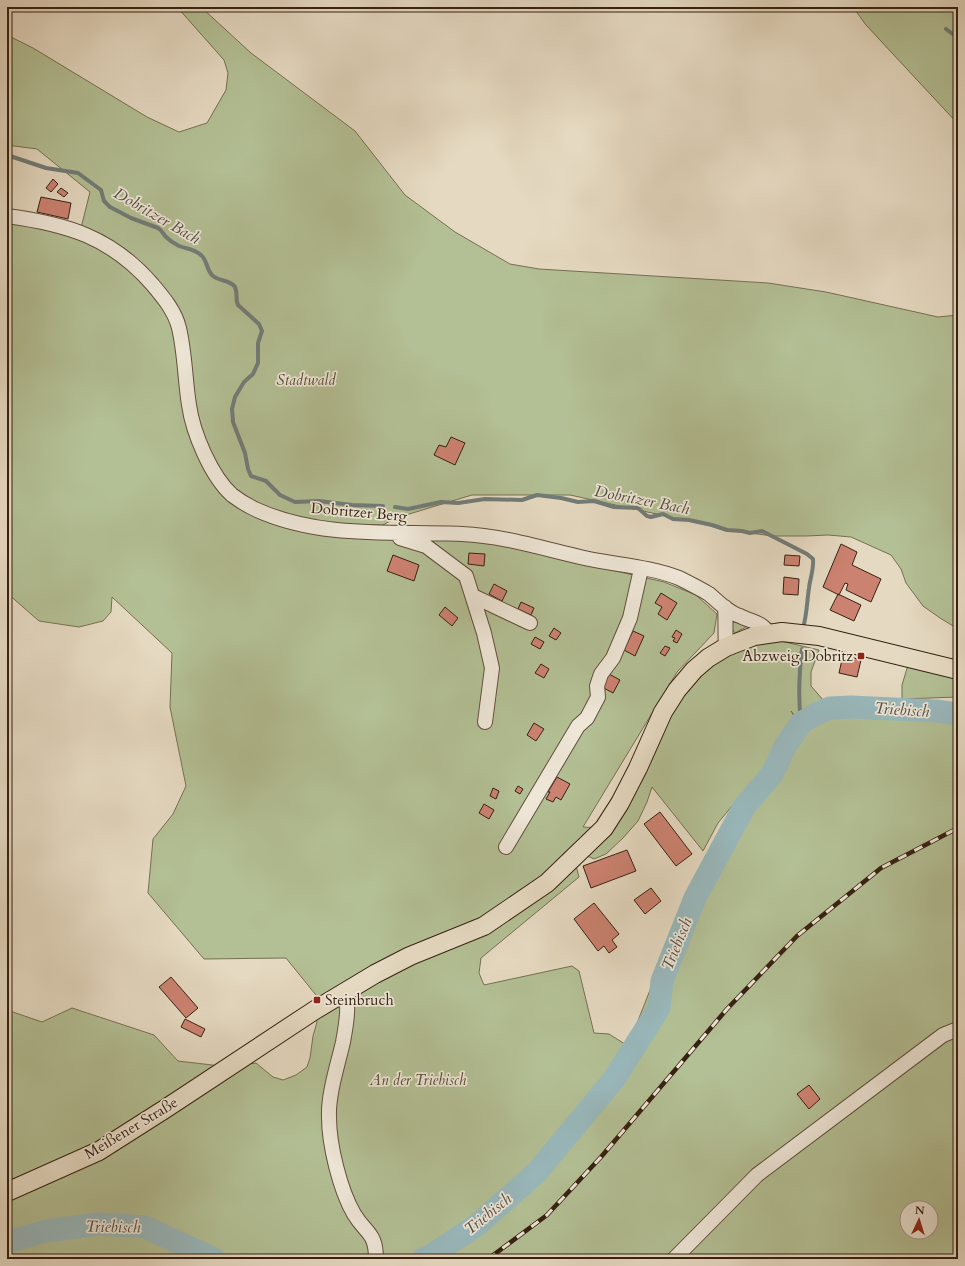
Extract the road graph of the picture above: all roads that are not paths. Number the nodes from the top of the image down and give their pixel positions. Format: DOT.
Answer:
graph roads {
  1 [pos="7,216"];
  2 [pos="387,533"];
  3 [pos="641,569"];
  4 [pos="473,596"];
  5 [pos="724,607"];
  6 [pos="530,623"];
  7 [pos="768,633"];
  8 [pos="726,647"];
  9 [pos="958,670"];
  10 [pos="485,722"];
  11 [pos="506,847"];
  12 [pos="342,994"];
  13 [pos="958,1029"];
  14 [pos="7,1192"];
  15 [pos="376,1255"];
  16 [pos="674,1259"];
  1 -- 2 [label="street, Dobritzer Berg"];
  2 -- 3 [label="street, Dobritzer Berg"];
  2 -- 4 [label="street"];
  3 -- 5 [label="street, Dobritzer Berg"];
  3 -- 11 [label="street"];
  4 -- 6 [label="street"];
  4 -- 10 [label="street"];
  5 -- 7 [label="street, Dobritzer Berg"];
  5 -- 8 [label="street"];
  7 -- 8 [label="main road, Meißener Straße"];
  7 -- 9 [label="main road, Meißener Straße"];
  8 -- 12 [label="main road, Meißener Straße"];
  12 -- 14 [label="main road, Meißener Straße"];
  12 -- 15 [label="street"];
  13 -- 16 [label="street"];
}
